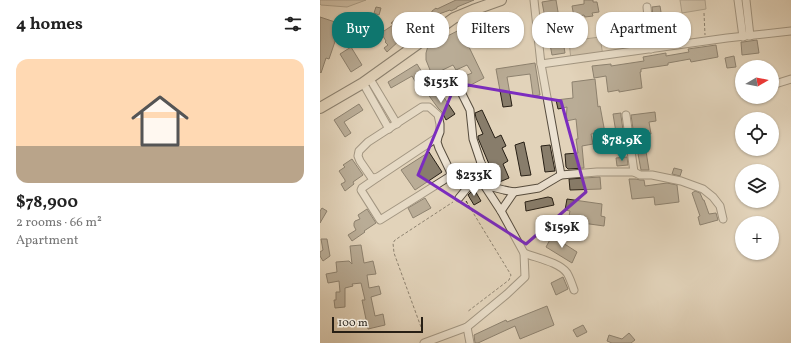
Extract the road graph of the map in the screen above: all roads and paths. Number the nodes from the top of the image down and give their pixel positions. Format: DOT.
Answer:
graph roads {
  1 [pos="501,0"];
  2 [pos="534,0"];
  3 [pos="738,0"];
  4 [pos="746,0"];
  5 [pos="647,7"];
  6 [pos="704,13"];
  7 [pos="791,31"];
  8 [pos="747,36"];
  9 [pos="706,42"];
  10 [pos="651,49"];
  11 [pos="541,64"];
  12 [pos="791,79"];
  13 [pos="366,81"];
  14 [pos="779,83"];
  15 [pos="460,90"];
  16 [pos="320,108"];
  17 [pos="626,115"];
  18 [pos="396,124"];
  19 [pos="389,129"];
  20 [pos="438,137"];
  21 [pos="481,164"];
  22 [pos="634,172"];
  23 [pos="452,175"];
  24 [pos="561,175"];
  25 [pos="378,177"];
  26 [pos="472,182"];
  27 [pos="484,185"];
  28 [pos="492,187"];
  29 [pos="514,192"];
  30 [pos="459,198"];
  31 [pos="501,211"];
  32 [pos="723,218"];
  33 [pos="524,253"];
  34 [pos="574,290"];
  35 [pos="466,312"];
  36 [pos="421,327"];
  37 [pos="467,328"];
  38 [pos="424,343"];
  39 [pos="470,343"];
  1 -- 13 [label="highway"];
  2 -- 11 [label="lane"];
  3 -- 8 [label="lane"];
  4 -- 8 [label="lane"];
  5 -- 10 [label="lane"];
  6 -- 9 [label="path"];
  7 -- 8 [label="lane"];
  8 -- 9 [label="lane"];
  9 -- 10 [label="lane"];
  10 -- 11 [label="lane"];
  11 -- 24 [label="lane"];
  12 -- 14 [label="lane"];
  13 -- 16 [label="highway"];
  13 -- 18 [label="lane"];
  13 -- 19 [label="lane"];
  15 -- 21 [label="lane"];
  17 -- 22 [label="lane"];
  18 -- 19 [label="lane"];
  18 -- 20 [label="lane"];
  19 -- 25 [label="lane"];
  20 -- 23 [label="lane"];
  20 -- 25 [label="lane"];
  21 -- 26 [label="lane"];
  21 -- 28 [label="lane"];
  22 -- 24 [label="lane"];
  22 -- 32 [label="lane"];
  23 -- 25 [label="lane"];
  23 -- 26 [label="lane"];
  24 -- 29 [label="lane"];
  26 -- 27 [label="lane"];
  26 -- 30 [label="lane"];
  27 -- 28 [label="lane"];
  27 -- 31 [label="lane"];
  28 -- 29 [label="lane"];
  29 -- 31 [label="lane"];
  30 -- 35 [label="path"];
  30 -- 36 [label="path"];
  31 -- 33 [label="lane"];
  33 -- 34 [label="lane"];
  33 -- 37 [label="lane"];
  37 -- 38 [label="lane"];
  37 -- 39 [label="lane"];
}
